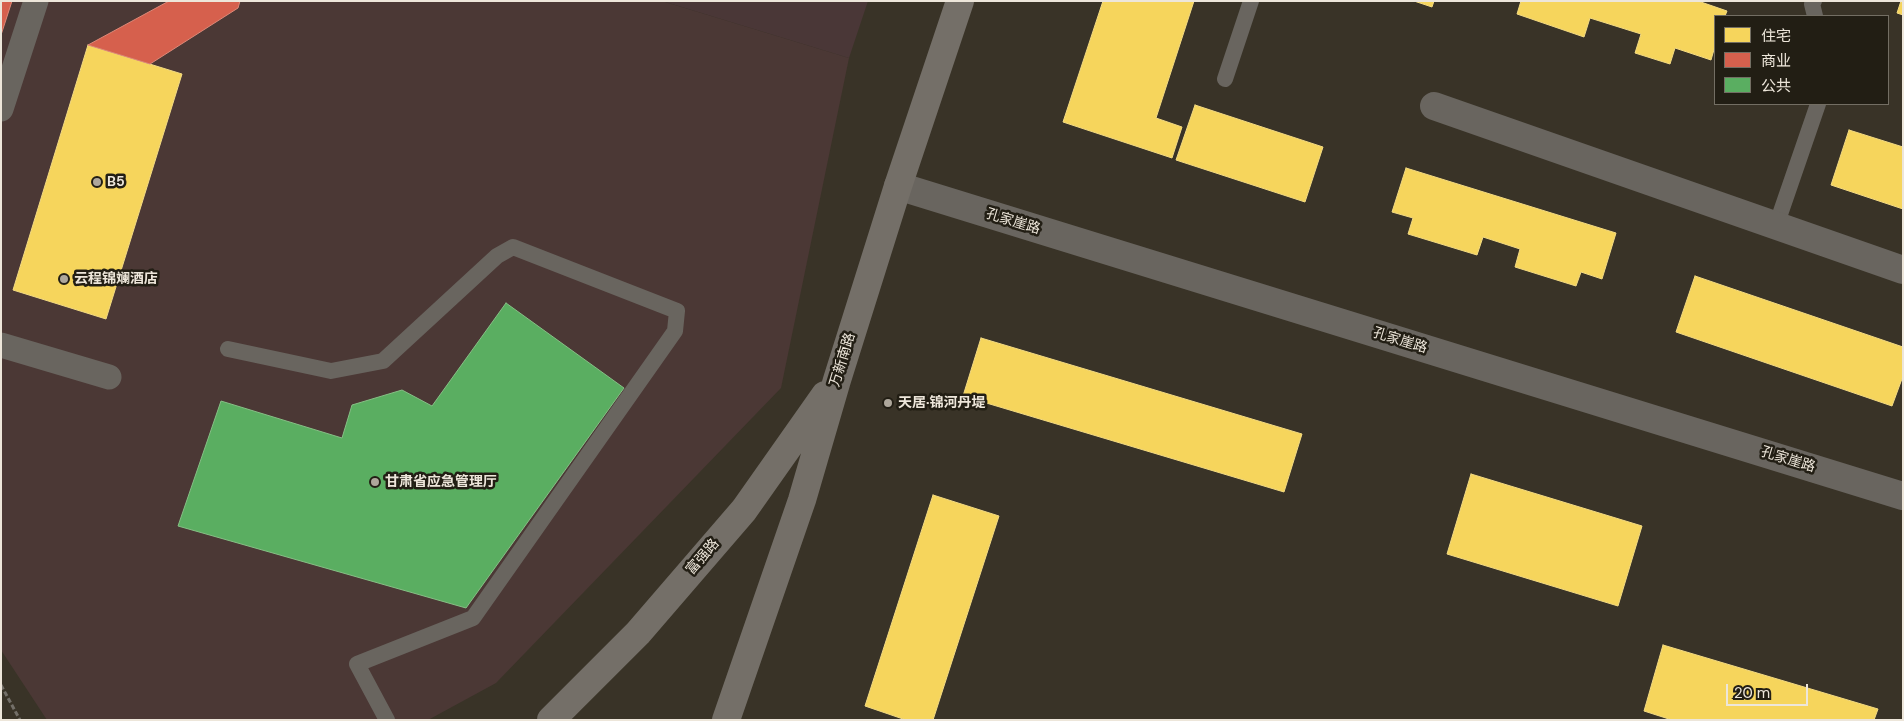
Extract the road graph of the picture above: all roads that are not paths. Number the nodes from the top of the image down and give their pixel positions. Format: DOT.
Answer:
graph roads {
  1 [pos="36,1"];
  2 [pos="960,1"];
  3 [pos="1251,1"];
  4 [pos="1814,1"];
  5 [pos="1815,15"];
  6 [pos="1225,79"];
  7 [pos="1818,105"];
  8 [pos="1434,106"];
  9 [pos="1,109"];
  10 [pos="898,186"];
  11 [pos="1776,226"];
  12 [pos="1903,270"];
  13 [pos="1,345"];
  14 [pos="228,349"];
  15 [pos="109,376"];
  16 [pos="836,380"];
  17 [pos="1903,496"];
  18 [pos="387,720"];
  19 [pos="551,720"];
  20 [pos="726,720"];
  1 -- 9 [label="street"];
  2 -- 10 [label="main road, 万新南路"];
  3 -- 6 [label="lane"];
  4 -- 5 [label="lane"];
  7 -- 11 [label="lane"];
  8 -- 11 [label="street"];
  10 -- 16 [label="main road, 万新南路"];
  10 -- 17 [label="street, 孔家崖路"];
  11 -- 12 [label="street"];
  13 -- 15 [label="street"];
  14 -- 18 [label="lane"];
  16 -- 19 [label="main road, 富强路"];
  16 -- 20 [label="main road, 万新南路"];
}
